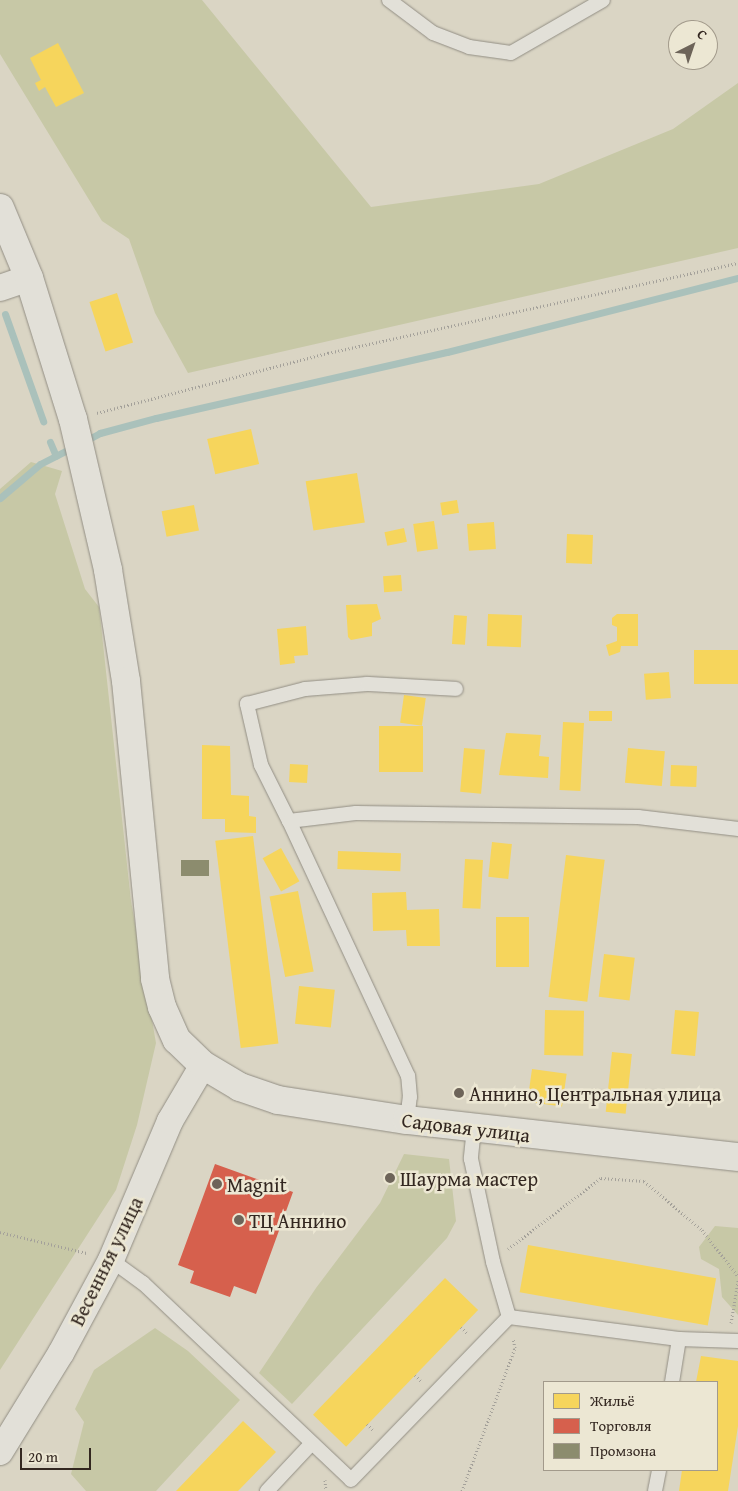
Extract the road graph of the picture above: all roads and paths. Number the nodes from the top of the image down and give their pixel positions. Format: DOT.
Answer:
graph roads {
  1 [pos="389,0"];
  2 [pos="603,0"];
  3 [pos="0,208"];
  4 [pos="738,263"];
  5 [pos="29,278"];
  6 [pos="0,288"];
  7 [pos="72,419"];
  8 [pos="456,688"];
  9 [pos="289,821"];
  10 [pos="738,829"];
  11 [pos="203,1065"];
  12 [pos="407,1120"];
  13 [pos="474,1128"];
  14 [pos="738,1157"];
  15 [pos="0,1232"];
  16 [pos="111,1260"];
  17 [pos="493,1262"];
  18 [pos="738,1276"];
  19 [pos="738,1281"];
  20 [pos="510,1323"];
  21 [pos="679,1339"];
  22 [pos="733,1341"];
  23 [pos="672,1381"];
  24 [pos="311,1444"];
  25 [pos="0,1452"];
  26 [pos="659,1471"];
  27 [pos="266,1491"];
  28 [pos="462,1491"];
  29 [pos="656,1491"];
  1 -- 2 [label="lane"];
  3 -- 5 [label="main road, Садовая улица"];
  4 -- 7 [label="path"];
  5 -- 6 [label="street"];
  5 -- 7 [label="main road, Садовая улица"];
  7 -- 11 [label="main road, Садовая улица"];
  8 -- 9 [label="lane"];
  9 -- 10 [label="lane"];
  9 -- 12 [label="lane"];
  11 -- 12 [label="main road, Садовая улица"];
  11 -- 16 [label="street, Весенняя улица"];
  12 -- 13 [label="main road, Садовая улица"];
  13 -- 14 [label="main road, Садовая улица"];
  13 -- 17 [label="lane"];
  15 -- 16 [label="path"];
  16 -- 24 [label="lane"];
  16 -- 25 [label="street, Весенняя улица"];
  17 -- 18 [label="path"];
  17 -- 20 [label="lane"];
  19 -- 22 [label="path"];
  20 -- 21 [label="lane"];
  20 -- 24 [label="lane"];
  20 -- 28 [label="path"];
  21 -- 22 [label="lane"];
  21 -- 23 [label="lane"];
  24 -- 27 [label="lane"];
  26 -- 29 [label="lane"];
}
